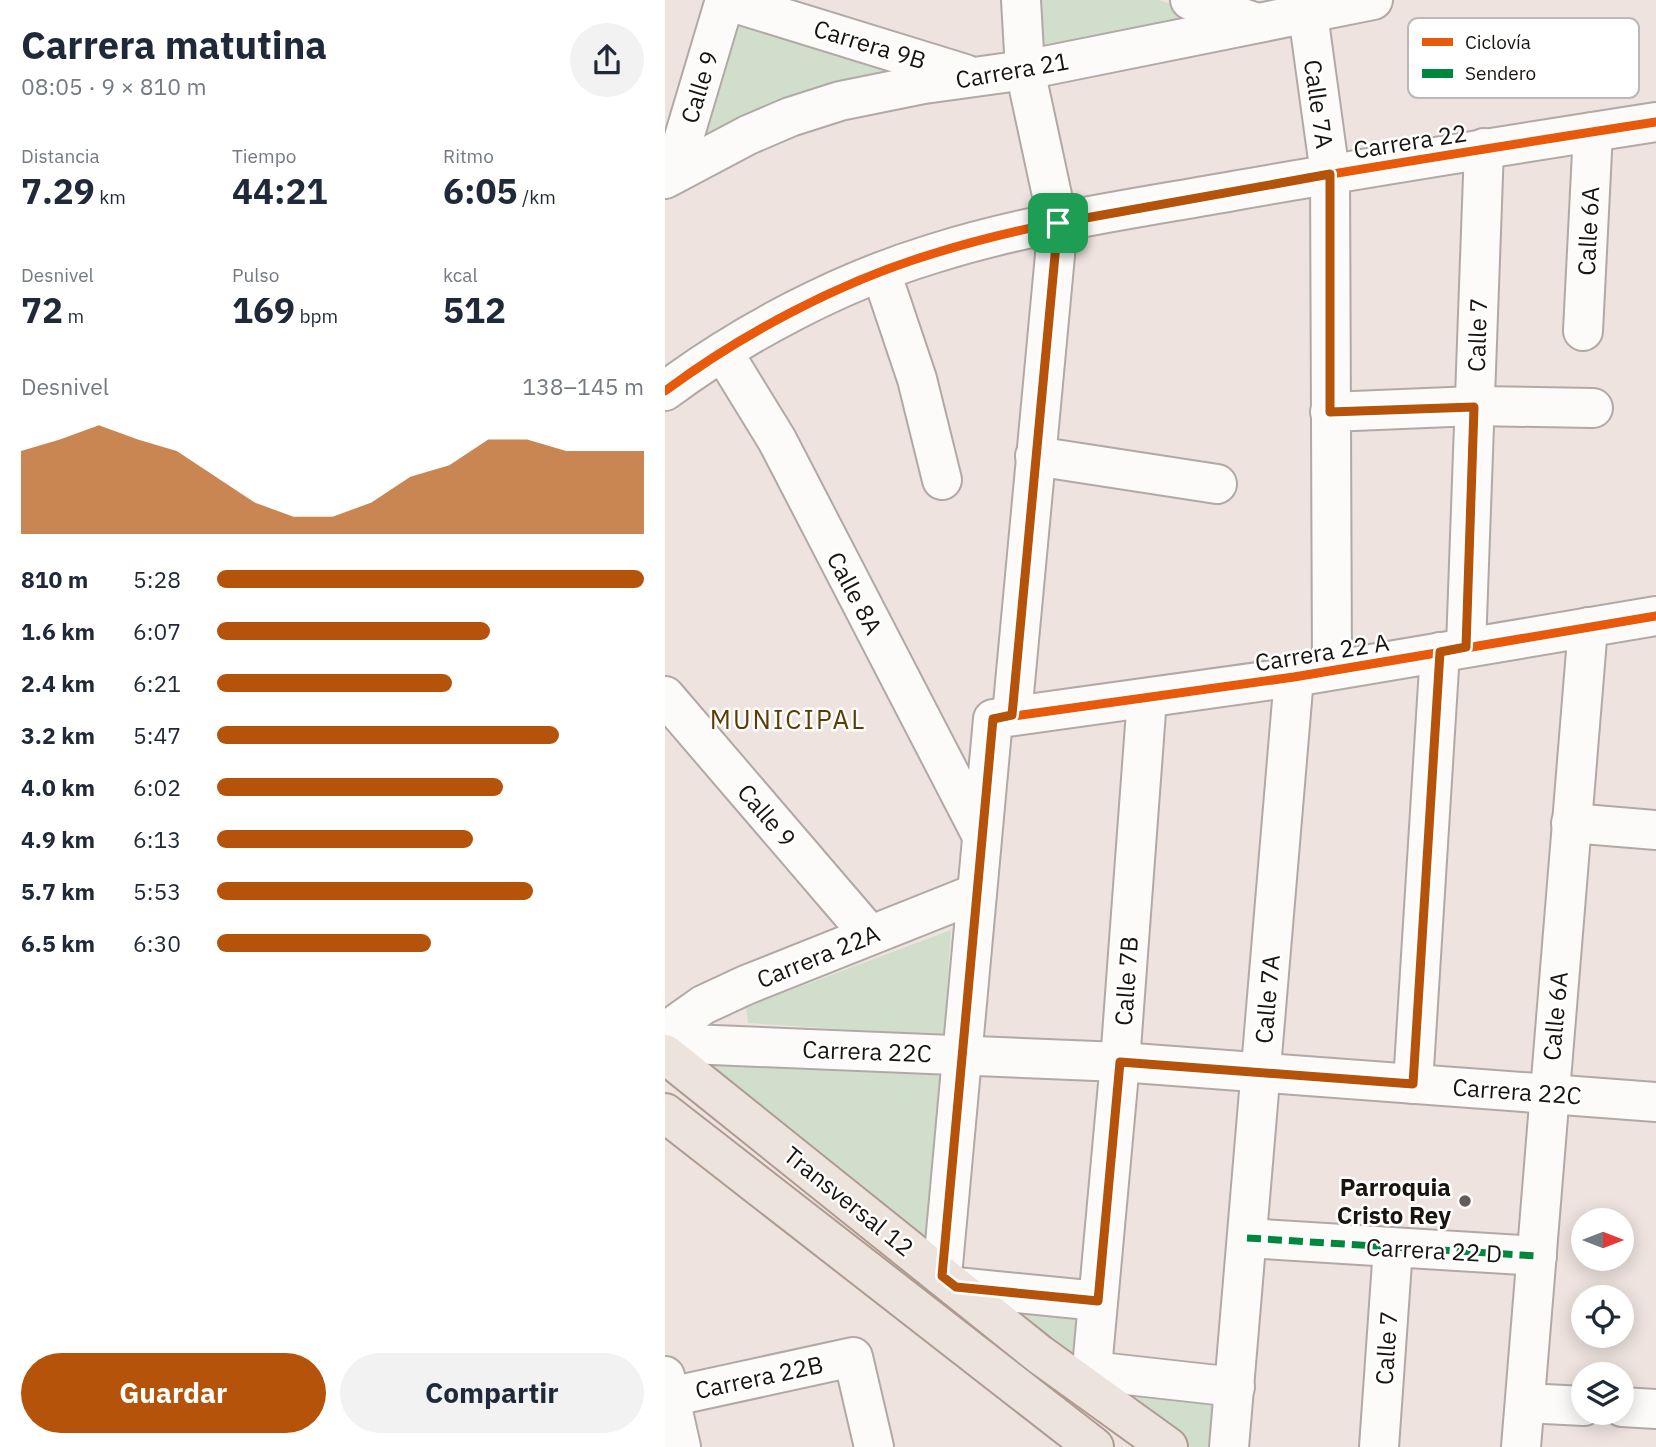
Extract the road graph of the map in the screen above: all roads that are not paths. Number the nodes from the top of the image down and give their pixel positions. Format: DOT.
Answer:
graph roads {
  1 [pos="725,0"];
  2 [pos="1021,0"];
  3 [pos="1190,0"];
  4 [pos="1373,0"];
  5 [pos="1306,7"];
  6 [pos="1255,22"];
  7 [pos="1025,70"];
  8 [pos="975,76"];
  9 [pos="1656,122"];
  10 [pos="1593,132"];
  11 [pos="1484,148"];
  12 [pos="1330,174"];
  13 [pos="669,176"];
  14 [pos="1058,223"];
  15 [pos="881,272"];
  16 [pos="1583,331"];
  17 [pos="723,352"];
  18 [pos="665,391"];
  19 [pos="1474,407"];
  20 [pos="1593,408"];
  21 [pos="1330,412"];
  22 [pos="1035,456"];
  23 [pos="942,480"];
  24 [pos="1217,484"];
  25 [pos="1656,616"];
  26 [pos="1588,627"];
  27 [pos="1453,650"];
  28 [pos="1332,670"];
  29 [pos="1294,677"];
  30 [pos="665,696"];
  31 [pos="1147,698"];
  32 [pos="1002,717"];
  33 [pos="1571,823"];
  34 [pos="1656,830"];
  35 [pos="982,836"];
  36 [pos="977,892"];
  37 [pos="870,935"];
  38 [pos="665,1032"];
  39 [pos="665,1043"];
  40 [pos="665,1054"];
  41 [pos="962,1055"];
  42 [pos="1120,1062"];
  43 [pos="1261,1073"];
  44 [pos="1413,1084"];
  45 [pos="1549,1093"];
  46 [pos="1656,1101"];
  47 [pos="665,1113"];
  48 [pos="1247,1238"];
  49 [pos="1394,1248"];
  50 [pos="1537,1256"];
  51 [pos="949,1281"];
  52 [pos="1098,1301"];
  53 [pos="1091,1381"];
  54 [pos="1235,1387"];
  55 [pos="667,1390"];
  56 [pos="1525,1403"];
  57 [pos="1571,1405"];
  58 [pos="1634,1408"];
  59 [pos="1656,1409"];
  60 [pos="1124,1414"];
  61 [pos="681,1447"];
  62 [pos="874,1447"];
  63 [pos="1094,1447"];
  64 [pos="1105,1447"];
  65 [pos="1168,1447"];
  66 [pos="1229,1447"];
  67 [pos="1379,1447"];
  68 [pos="1521,1447"];
  1 -- 8 [label="street, Carrera 9B"];
  1 -- 13 [label="street, Calle 9"];
  2 -- 7 [label="street"];
  3 -- 6 [label="street"];
  4 -- 5 [label="street, Carrera 21"];
  5 -- 6 [label="street, Carrera 21"];
  5 -- 12 [label="street, Calle 7A"];
  6 -- 7 [label="street, Carrera 21"];
  7 -- 8 [label="street, Carrera 21"];
  7 -- 14 [label="street"];
  8 -- 13 [label="street, Carrera 21"];
  9 -- 10 [label="street, Carrera 22"];
  10 -- 11 [label="street, Carrera 22"];
  10 -- 16 [label="street, Calle 6A"];
  11 -- 12 [label="street, Carrera 22"];
  11 -- 19 [label="street, Calle 7"];
  12 -- 14 [label="street, Carrera 22"];
  12 -- 21 [label="street, Calle 7A"];
  14 -- 15 [label="street, Carrera 22"];
  14 -- 22 [label="street"];
  15 -- 17 [label="street, Carrera 22"];
  15 -- 23 [label="street"];
  17 -- 18 [label="street, Carrera 22"];
  17 -- 35 [label="street, Calle 8A"];
  19 -- 20 [label="street"];
  19 -- 21 [label="street"];
  19 -- 27 [label="street, Calle 7"];
  21 -- 28 [label="street, Calle 7A"];
  22 -- 24 [label="street"];
  22 -- 32 [label="street"];
  25 -- 26 [label="street, Carrera 22 A"];
  26 -- 27 [label="street, Carrera 22 A"];
  26 -- 33 [label="street, Calle 6A"];
  27 -- 28 [label="street, Carrera 22 A"];
  27 -- 44 [label="street, Calle 7"];
  28 -- 29 [label="street, Carrera 22 A"];
  29 -- 31 [label="street, Carrera 22 A"];
  29 -- 43 [label="street, Calle 7A"];
  30 -- 37 [label="street, Calle 9"];
  31 -- 32 [label="street, Carrera 22 A"];
  31 -- 42 [label="street, Calle 7B"];
  32 -- 35 [label="street"];
  33 -- 34 [label="street"];
  33 -- 45 [label="street, Calle 6A"];
  35 -- 36 [label="street"];
  36 -- 37 [label="street, Carrera 22A"];
  36 -- 41 [label="street"];
  37 -- 38 [label="street, Carrera 22A"];
  39 -- 41 [label="street, Carrera 22C"];
  40 -- 51 [label="main road, Transversal 12"];
  41 -- 42 [label="street, Carrera 22C"];
  41 -- 51 [label="street"];
  42 -- 43 [label="street, Carrera 22C"];
  42 -- 52 [label="street, Calle 7B"];
  43 -- 44 [label="street, Carrera 22C"];
  43 -- 48 [label="street, Calle 7A"];
  44 -- 45 [label="street, Carrera 22C"];
  45 -- 46 [label="street, Carrera 22C"];
  45 -- 50 [label="street, Calle 6A"];
  47 -- 63 [label="main road, Transversal 12"];
  48 -- 49 [label="street, Carrera 22 D"];
  48 -- 54 [label="street, Calle 7A"];
  49 -- 50 [label="street, Carrera 22 D"];
  49 -- 67 [label="street, Calle 7"];
  50 -- 56 [label="street, Calle 6A"];
  51 -- 52 [label="street"];
  51 -- 53 [label="main road, Transversal 12"];
  52 -- 53 [label="street, Calle 7B"];
  53 -- 54 [label="street"];
  53 -- 60 [label="main road, Transversal 12"];
  54 -- 66 [label="street, Calle 7A"];
  55 -- 61 [label="street"];
  55 -- 62 [label="street, Carrera 22B"];
  56 -- 57 [label="street"];
  56 -- 68 [label="street, Calle 6A"];
  58 -- 59 [label="street"];
  60 -- 64 [label="street"];
  60 -- 65 [label="main road, Transversal 12"];
}
